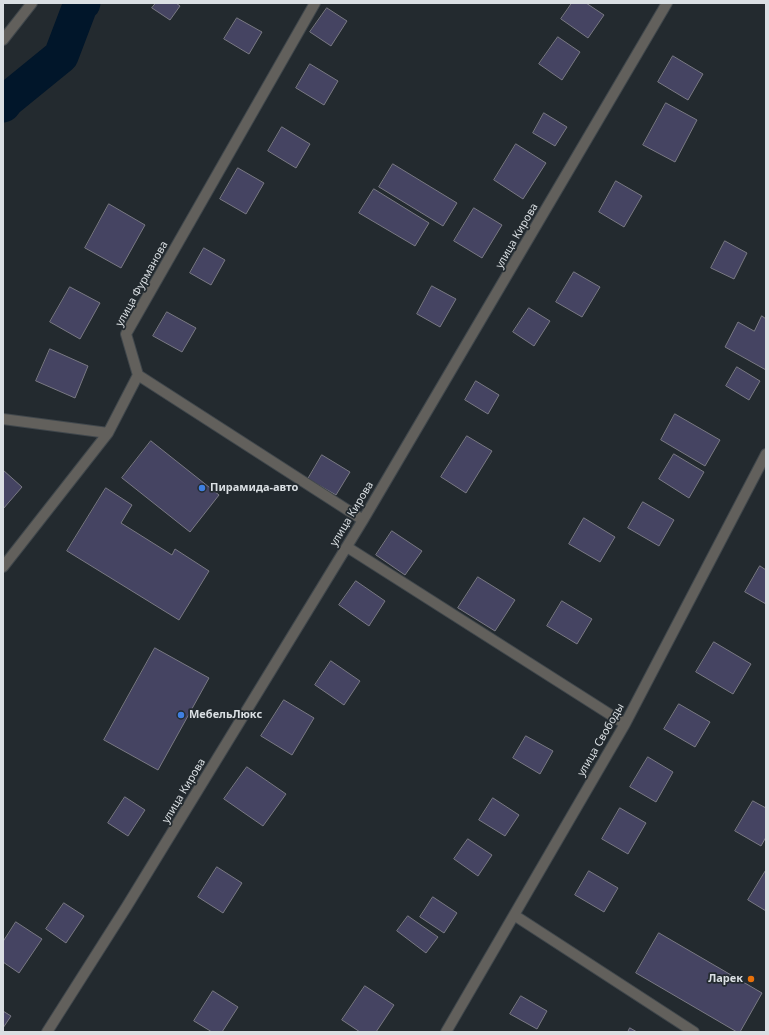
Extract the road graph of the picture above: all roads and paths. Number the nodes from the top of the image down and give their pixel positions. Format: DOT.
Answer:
graph roads {
  1 [pos="32,3"];
  2 [pos="315,3"];
  3 [pos="668,3"];
  4 [pos="3,40"];
  5 [pos="138,375"];
  6 [pos="3,419"];
  7 [pos="108,433"];
  8 [pos="766,454"];
  9 [pos="363,520"];
  10 [pos="347,547"];
  11 [pos="3,567"];
  12 [pos="625,724"];
  13 [pos="514,915"];
  14 [pos="47,1032"];
  15 [pos="446,1032"];
  16 [pos="694,1032"];
  1 -- 4 [label="street"];
  2 -- 5 [label="street, улица Фурманова"];
  3 -- 9 [label="street, улица Кирова"];
  5 -- 7 [label="street"];
  5 -- 9 [label="street"];
  6 -- 7 [label="street"];
  7 -- 11 [label="street"];
  8 -- 12 [label="street, улица Свободы"];
  9 -- 10 [label="street, улица Кирова"];
  10 -- 12 [label="street"];
  10 -- 14 [label="street, улица Кирова"];
  12 -- 13 [label="street, улица Свободы"];
  13 -- 15 [label="street, улица Свободы"];
  13 -- 16 [label="street"];
}
